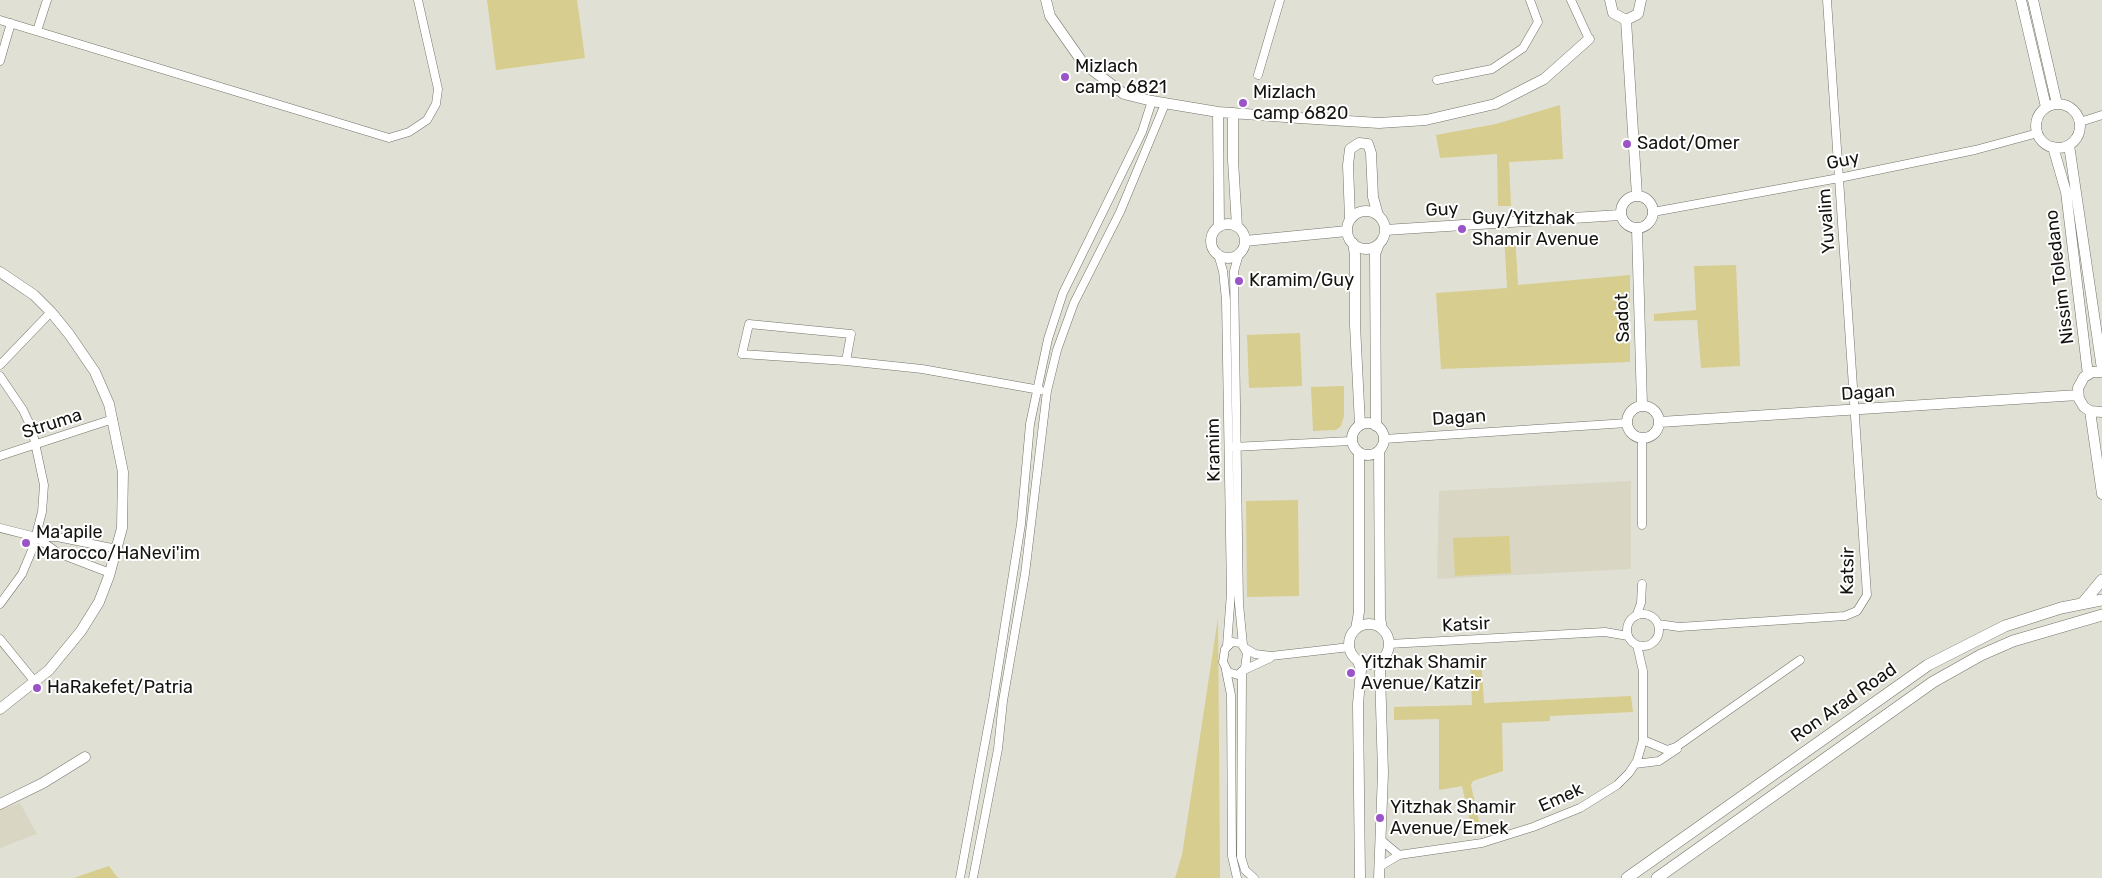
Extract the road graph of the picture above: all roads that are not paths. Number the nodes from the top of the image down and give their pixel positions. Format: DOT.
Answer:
graph roads {
  1 [pos="47,0"];
  2 [pos="418,0"];
  3 [pos="1046,0"];
  4 [pos="1280,0"];
  5 [pos="1530,0"];
  6 [pos="1571,0"];
  7 [pos="1610,0"];
  8 [pos="1643,0"];
  9 [pos="1826,0"];
  10 [pos="2021,0"];
  11 [pos="2032,0"];
  12 [pos="0,20"];
  13 [pos="1626,20"];
  14 [pos="11,23"];
  15 [pos="37,31"];
  16 [pos="1589,39"];
  17 [pos="0,61"];
  18 [pos="1258,75"];
  19 [pos="1436,80"];
  20 [pos="1152,102"];
  21 [pos="1165,104"];
  22 [pos="2057,104"];
  23 [pos="2046,107"];
  24 [pos="1218,112"];
  25 [pos="1233,113"];
  26 [pos="2102,115"];
  27 [pos="2080,122"];
  28 [pos="2038,134"];
  29 [pos="2069,145"];
  30 [pos="2053,147"];
  31 [pos="1839,178"];
  32 [pos="1637,196"];
  33 [pos="1653,212"];
  34 [pos="1378,215"];
  35 [pos="1620,216"];
  36 [pos="1350,219"];
  37 [pos="1219,227"];
  38 [pos="1237,227"];
  39 [pos="1637,229"];
  40 [pos="1386,230"];
  41 [pos="1347,232"];
  42 [pos="1245,241"];
  43 [pos="1353,243"];
  44 [pos="1379,244"];
  45 [pos="1218,254"];
  46 [pos="1239,254"];
  47 [pos="0,272"];
  48 [pos="51,312"];
  49 [pos="846,361"];
  50 [pos="0,365"];
  51 [pos="2102,370"];
  52 [pos="2088,375"];
  53 [pos="0,376"];
  54 [pos="1036,389"];
  55 [pos="1047,391"];
  56 [pos="2078,395"];
  57 [pos="1642,405"];
  58 [pos="1855,410"];
  59 [pos="2090,411"];
  60 [pos="2102,412"];
  61 [pos="113,419"];
  62 [pos="1660,422"];
  63 [pos="1627,423"];
  64 [pos="1360,425"];
  65 [pos="1376,426"];
  66 [pos="1642,438"];
  67 [pos="1384,439"];
  68 [pos="1351,441"];
  69 [pos="36,445"];
  70 [pos="1237,447"];
  71 [pos="1228,448"];
  72 [pos="1379,451"];
  73 [pos="1358,453"];
  74 [pos="0,456"];
  75 [pos="2102,494"];
  76 [pos="1642,526"];
  77 [pos="0,528"];
  78 [pos="36,537"];
  79 [pos="117,549"];
  80 [pos="110,573"];
  81 [pos="2102,580"];
  82 [pos="1642,584"];
  83 [pos="1642,594"];
  84 [pos="2102,600"];
  85 [pos="0,604"];
  86 [pos="2082,604"];
  87 [pos="1637,614"];
  88 [pos="1649,614"];
  89 [pos="2102,615"];
  90 [pos="1628,624"];
  91 [pos="1658,624"];
  92 [pos="1679,627"];
  93 [pos="1356,629"];
  94 [pos="1382,629"];
  95 [pos="1605,632"];
  96 [pos="1628,636"];
  97 [pos="1658,636"];
  98 [pos="0,639"];
  99 [pos="1389,644"];
  100 [pos="1637,645"];
  101 [pos="1649,645"];
  102 [pos="1226,646"];
  103 [pos="1244,647"];
  104 [pos="1350,647"];
  105 [pos="1277,656"];
  106 [pos="1383,659"];
  107 [pos="1358,660"];
  108 [pos="1800,660"];
  109 [pos="1226,670"];
  110 [pos="1643,671"];
  111 [pos="1243,672"];
  112 [pos="35,682"];
  113 [pos="0,708"];
  114 [pos="1643,740"];
  115 [pos="1685,741"];
  116 [pos="85,757"];
  117 [pos="1635,764"];
  118 [pos="0,804"];
  119 [pos="1381,840"];
  120 [pos="1399,855"];
  121 [pos="1379,867"];
  122 [pos="960,878"];
  123 [pos="973,878"];
  124 [pos="1237,878"];
  125 [pos="1254,878"];
  126 [pos="1360,878"];
  127 [pos="1378,878"];
  128 [pos="1627,878"];
  129 [pos="1657,878"];
  1 -- 15 [label="street"];
  2 -- 15 [label="street"];
  3 -- 20 [label="street"];
  4 -- 18 [label="street"];
  5 -- 19 [label="street"];
  6 -- 16 [label="street"];
  7 -- 13 [label="street"];
  8 -- 13 [label="street"];
  9 -- 31 [label="street, Yuvalim"];
  10 -- 23 [label="street"];
  11 -- 22 [label="street"];
  12 -- 14 [label="street"];
  13 -- 32 [label="street"];
  14 -- 15 [label="street"];
  14 -- 17 [label="street"];
  16 -- 25 [label="street"];
  20 -- 21 [label="street"];
  20 -- 54 [label="street"];
  21 -- 24 [label="street"];
  21 -- 55 [label="street"];
  22 -- 23 [label="street"];
  22 -- 27 [label="street"];
  23 -- 28 [label="street"];
  24 -- 25 [label="street"];
  24 -- 37 [label="street"];
  25 -- 38 [label="street"];
  26 -- 27 [label="street"];
  27 -- 29 [label="street"];
  28 -- 30 [label="street"];
  28 -- 31 [label="street, Guy"];
  29 -- 30 [label="street"];
  29 -- 51 [label="street, Nissim Toledano"];
  30 -- 52 [label="street, Nissim Toledano"];
  31 -- 33 [label="street, Guy"];
  31 -- 58 [label="street, Yuvalim"];
  32 -- 33 [label="street"];
  32 -- 35 [label="street"];
  33 -- 39 [label="street"];
  34 -- 36 [label="street"];
  34 -- 36 [label="street"];
  34 -- 40 [label="street"];
  35 -- 39 [label="street"];
  35 -- 40 [label="street, Guy"];
  36 -- 41 [label="street"];
  37 -- 38 [label="street"];
  37 -- 45 [label="street"];
  38 -- 42 [label="street"];
  39 -- 57 [label="street, Sadot"];
  40 -- 44 [label="street"];
  41 -- 42 [label="street"];
  41 -- 43 [label="street"];
  42 -- 46 [label="street"];
  43 -- 44 [label="street"];
  43 -- 64 [label="street"];
  44 -- 65 [label="street"];
  45 -- 46 [label="street"];
  45 -- 71 [label="street, Kramim"];
  46 -- 70 [label="street, Kramim"];
  47 -- 48 [label="street"];
  48 -- 50 [label="street"];
  48 -- 61 [label="street"];
  49 -- 49 [label="street"];
  49 -- 54 [label="street"];
  51 -- 52 [label="street"];
  52 -- 56 [label="street"];
  53 -- 69 [label="street"];
  54 -- 55 [label="street"];
  54 -- 122 [label="street"];
  55 -- 123 [label="street"];
  56 -- 58 [label="street, Dagan"];
  56 -- 59 [label="street"];
  57 -- 62 [label="street"];
  57 -- 63 [label="street"];
  58 -- 62 [label="street, Dagan"];
  58 -- 92 [label="street, Katsir"];
  59 -- 60 [label="street"];
  59 -- 75 [label="street"];
  61 -- 69 [label="street, Struma"];
  61 -- 79 [label="street"];
  62 -- 66 [label="street"];
  63 -- 66 [label="street"];
  63 -- 67 [label="street, Dagan"];
  64 -- 65 [label="street"];
  64 -- 68 [label="street"];
  65 -- 67 [label="street"];
  66 -- 76 [label="street"];
  67 -- 72 [label="street"];
  68 -- 70 [label="street"];
  68 -- 73 [label="street"];
  69 -- 74 [label="street, Struma"];
  69 -- 78 [label="street"];
  70 -- 71 [label="street"];
  70 -- 103 [label="street, Kramim"];
  71 -- 102 [label="street, Kramim"];
  72 -- 73 [label="street"];
  72 -- 94 [label="street"];
  73 -- 93 [label="street"];
  77 -- 78 [label="street"];
  78 -- 79 [label="street"];
  78 -- 80 [label="street"];
  78 -- 85 [label="street"];
  79 -- 80 [label="street"];
  80 -- 112 [label="street"];
  81 -- 86 [label="main road"];
  82 -- 83 [label="street"];
  83 -- 87 [label="street"];
  83 -- 88 [label="street"];
  84 -- 86 [label="main road, Ron Arad Road"];
  86 -- 128 [label="main road, Ron Arad Road"];
  87 -- 88 [label="street"];
  87 -- 90 [label="street"];
  88 -- 91 [label="street"];
  89 -- 129 [label="main road, Ron Arad Road"];
  90 -- 95 [label="street, Katsir"];
  90 -- 96 [label="street"];
  91 -- 92 [label="street, Katsir"];
  91 -- 97 [label="street"];
  92 -- 97 [label="street, Katsir"];
  93 -- 94 [label="street"];
  93 -- 104 [label="street"];
  94 -- 99 [label="street"];
  95 -- 96 [label="street, Katsir"];
  95 -- 99 [label="street, Katsir"];
  96 -- 100 [label="street"];
  97 -- 101 [label="street"];
  98 -- 112 [label="street"];
  99 -- 106 [label="street"];
  100 -- 101 [label="street"];
  100 -- 110 [label="street, Emek"];
  101 -- 110 [label="street, Emek"];
  102 -- 103 [label="street"];
  102 -- 109 [label="street"];
  103 -- 105 [label="street"];
  103 -- 111 [label="street"];
  104 -- 105 [label="street"];
  104 -- 107 [label="street"];
  105 -- 111 [label="street"];
  106 -- 107 [label="street"];
  106 -- 119 [label="street"];
  107 -- 126 [label="street"];
  108 -- 115 [label="street"];
  109 -- 111 [label="street"];
  109 -- 124 [label="street"];
  110 -- 114 [label="street, Emek"];
  111 -- 125 [label="street"];
  112 -- 113 [label="street"];
  114 -- 115 [label="street"];
  114 -- 117 [label="street, Emek"];
  115 -- 117 [label="street"];
  116 -- 118 [label="street"];
  117 -- 120 [label="street, Emek"];
  119 -- 120 [label="street"];
  119 -- 121 [label="street"];
  120 -- 121 [label="street"];
  121 -- 127 [label="street"];
}
